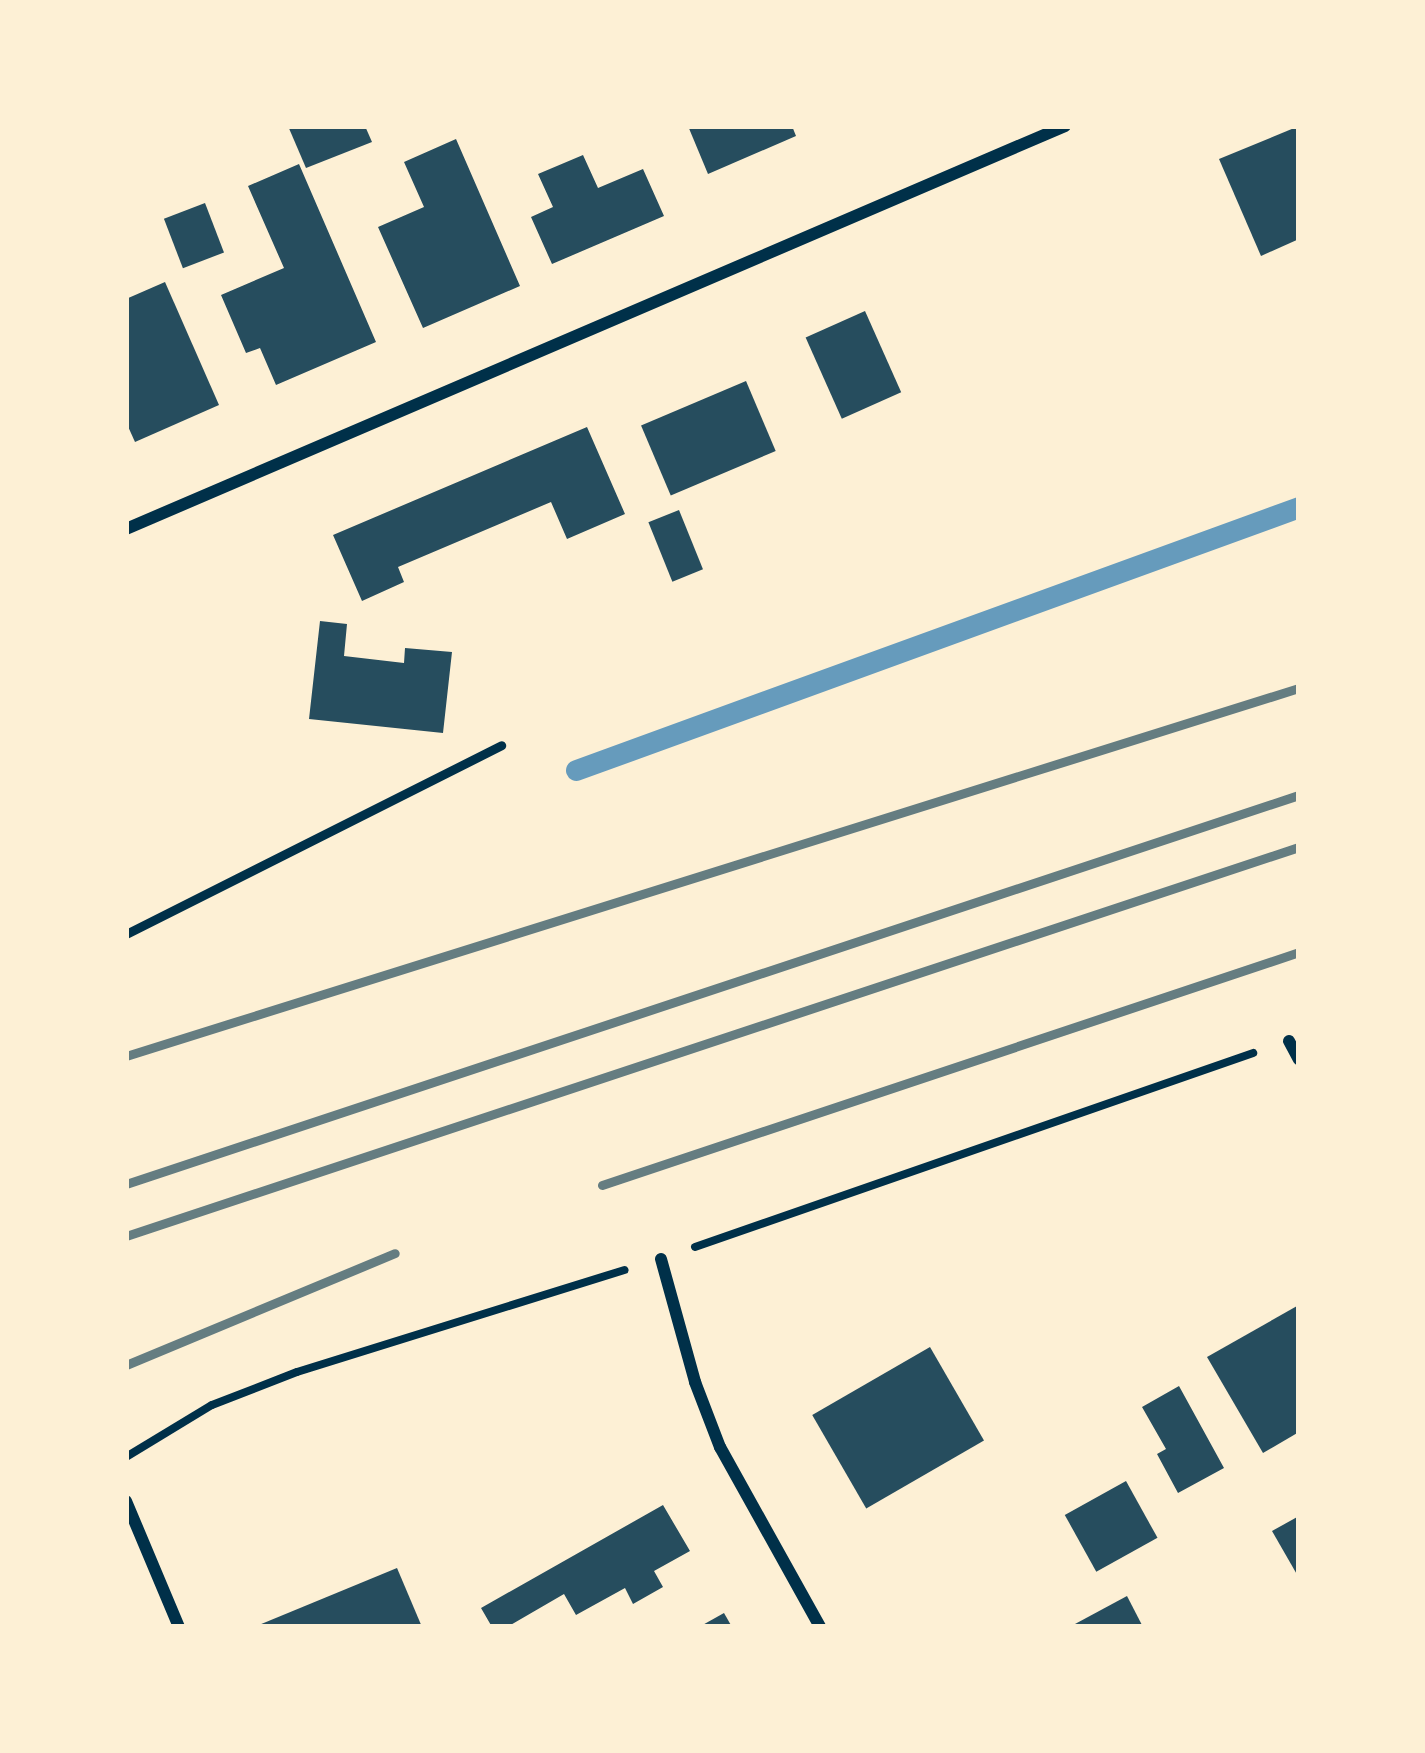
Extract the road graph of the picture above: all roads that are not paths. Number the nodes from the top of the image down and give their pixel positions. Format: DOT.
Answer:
graph roads {
  1 [pos="1065,126"];
  2 [pos="126,529"];
  3 [pos="501,745"];
  4 [pos="126,934"];
  5 [pos="1294,1039"];
  6 [pos="1299,1060"];
  7 [pos="661,1258"];
  8 [pos="126,1501"];
  9 [pos="179,1627"];
  10 [pos="820,1627"];
  1 -- 2 [label="street"];
  3 -- 4 [label="lane"];
  5 -- 6 [label="street"];
  7 -- 10 [label="street"];
  8 -- 9 [label="street"];
}
